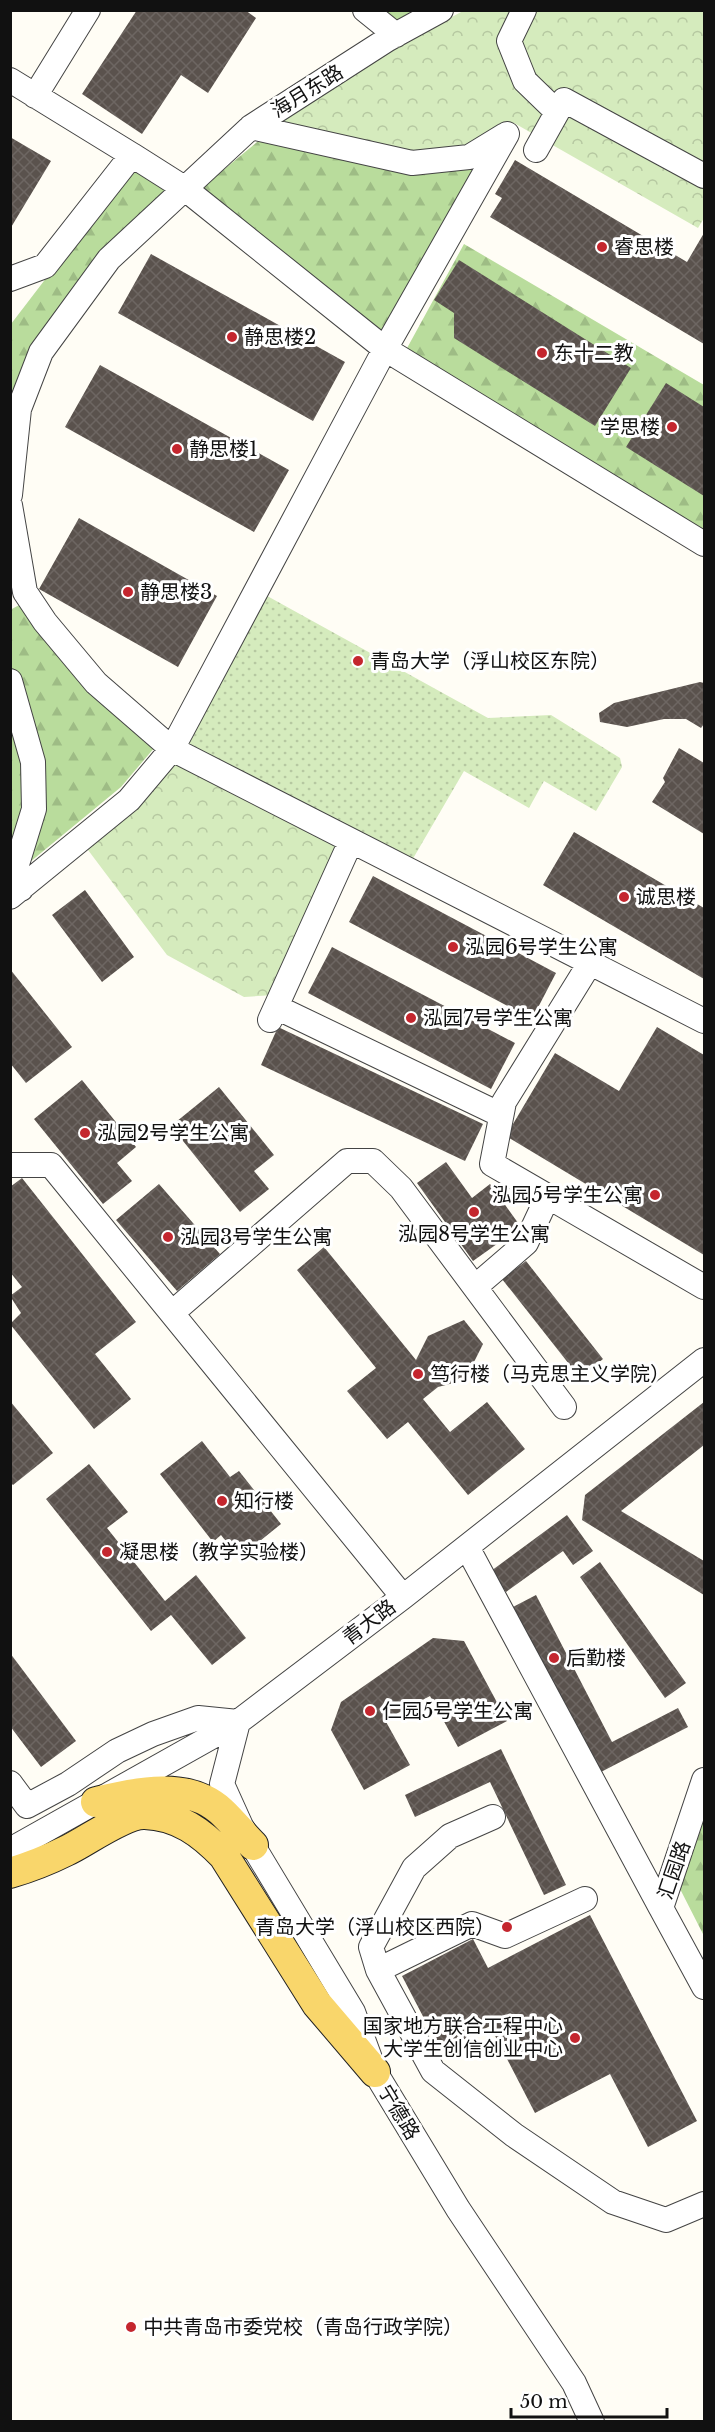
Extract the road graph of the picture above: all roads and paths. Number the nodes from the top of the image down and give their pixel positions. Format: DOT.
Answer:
graph roads {
  1 [pos="88,10"];
  2 [pos="365,10"];
  3 [pos="441,10"];
  4 [pos="524,10"];
  5 [pos="396,35"];
  6 [pos="10,80"];
  7 [pos="35,96"];
  8 [pos="557,112"];
  9 [pos="251,127"];
  10 [pos="536,150"];
  11 [pos="132,155"];
  12 [pos="705,176"];
  13 [pos="184,188"];
  14 [pos="10,279"];
  15 [pos="385,349"];
  16 [pos="10,495"];
  17 [pos="10,505"];
  18 [pos="705,544"];
  19 [pos="18,596"];
  20 [pos="10,681"];
  21 [pos="172,749"];
  22 [pos="351,841"];
  23 [pos="16,893"];
  24 [pos="590,963"];
  25 [pos="705,1021"];
  26 [pos="501,1116"];
  27 [pos="10,1165"];
  28 [pos="548,1196"];
  29 [pos="474,1287"];
  30 [pos="705,1287"];
  31 [pos="172,1313"];
  32 [pos="705,1360"];
  33 [pos="564,1407"];
  34 [pos="467,1547"];
  35 [pos="403,1597"];
  36 [pos="238,1722"];
  37 [pos="705,1780"];
  38 [pos="10,1783"];
  39 [pos="96,1802"];
  40 [pos="493,1817"];
  41 [pos="253,1845"];
  42 [pos="10,1850"];
  43 [pos="10,1873"];
  44 [pos="585,1899"];
  45 [pos="661,1908"];
  46 [pos="698,1958"];
  47 [pos="378,1970"];
  48 [pos="705,1987"];
  49 [pos="375,2072"];
  50 [pos="705,2204"];
  51 [pos="592,2421"];
  1 -- 7 [label="street"];
  2 -- 5 [label="street"];
  3 -- 5 [label="street"];
  4 -- 8 [label="street"];
  5 -- 9 [label="street, 海月东路"];
  6 -- 7 [label="street"];
  7 -- 11 [label="street"];
  8 -- 10 [label="street"];
  8 -- 12 [label="street"];
  9 -- 13 [label="street, 海月东路"];
  9 -- 15 [label="street"];
  11 -- 13 [label="street"];
  11 -- 14 [label="street"];
  13 -- 15 [label="street"];
  13 -- 16 [label="street, 海月东路"];
  15 -- 18 [label="street"];
  15 -- 21 [label="street"];
  17 -- 19 [label="street"];
  19 -- 21 [label="street"];
  20 -- 23 [label="street"];
  21 -- 22 [label="street"];
  21 -- 23 [label="street"];
  22 -- 24 [label="street"];
  22 -- 26 [label="street"];
  24 -- 25 [label="street"];
  24 -- 26 [label="street"];
  26 -- 28 [label="street"];
  27 -- 31 [label="street"];
  28 -- 29 [label="street"];
  28 -- 30 [label="street"];
  29 -- 31 [label="street"];
  29 -- 33 [label="street"];
  31 -- 35 [label="street"];
  32 -- 34 [label="street, 青大路"];
  34 -- 35 [label="street, 青大路"];
  34 -- 45 [label="street"];
  35 -- 36 [label="street, 青大路"];
  36 -- 38 [label="street"];
  36 -- 39 [label="street, 青大路"];
  36 -- 41 [label="street, 宁德路"];
  37 -- 45 [label="street, 汇园路"];
  39 -- 41 [label="main road"];
  39 -- 42 [label="street, 青大路"];
  40 -- 47 [label="street"];
  41 -- 49 [label="street, 宁德路"];
  43 -- 49 [label="main road"];
  44 -- 47 [label="street"];
  45 -- 46 [label="street, 汇园路"];
  46 -- 48 [label="street, 汇园路"];
  47 -- 50 [label="street"];
  49 -- 51 [label="street, 宁德路"];
}
